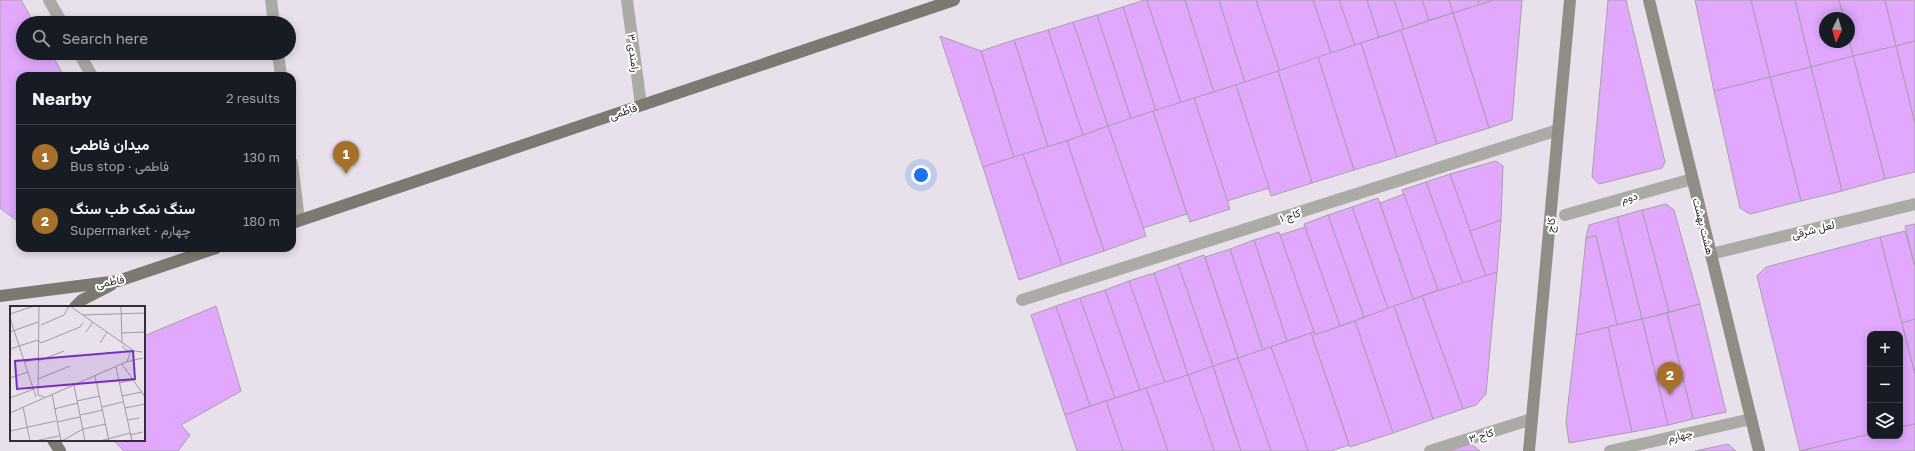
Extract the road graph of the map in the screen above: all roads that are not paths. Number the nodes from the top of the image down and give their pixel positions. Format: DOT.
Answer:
graph roads {
  1 [pos="49,0"];
  2 [pos="271,0"];
  3 [pos="627,0"];
  4 [pos="954,0"];
  5 [pos="1570,0"];
  6 [pos="1649,0"];
  7 [pos="58,16"];
  8 [pos="273,16"];
  9 [pos="83,60"];
  10 [pos="279,60"];
  11 [pos="90,72"];
  12 [pos="280,72"];
  13 [pos="641,105"];
  14 [pos="1558,130"];
  15 [pos="1692,179"];
  16 [pos="1915,204"];
  17 [pos="1565,215"];
  18 [pos="296,221"];
  19 [pos="192,252"];
  20 [pos="1711,254"];
  21 [pos="118,281"];
  22 [pos="0,296"];
  23 [pos="1022,300"];
  24 [pos="76,306"];
  25 [pos="1532,419"];
  26 [pos="1751,419"];
  27 [pos="54,441"];
  28 [pos="60,451"];
  29 [pos="1430,451"];
  30 [pos="1529,451"];
  31 [pos="1610,451"];
  32 [pos="1759,451"];
  1 -- 7 [label="street"];
  2 -- 8 [label="street"];
  3 -- 13 [label="street, رامندی ۳"];
  4 -- 13 [label="main road, فاطمی"];
  5 -- 14 [label="main road, کاج"];
  6 -- 15 [label="main road, هشت بهشت"];
  9 -- 11 [label="street"];
  10 -- 12 [label="street"];
  13 -- 18 [label="main road, فاطمی"];
  14 -- 23 [label="street, کاج ۱"];
  14 -- 25 [label="main road, کاج"];
  15 -- 17 [label="street, دوم"];
  15 -- 20 [label="main road, هشت بهشت"];
  16 -- 20 [label="street, لعل شرقی"];
  19 -- 21 [label="main road, فاطمی"];
  20 -- 26 [label="main road, هشت بهشت"];
  21 -- 22 [label="main road, فاطمی"];
  21 -- 24 [label="main road"];
  25 -- 29 [label="street, کاج ۳"];
  25 -- 30 [label="main road, کاج"];
  26 -- 31 [label="street, چهارم"];
  26 -- 32 [label="main road, هشت بهشت"];
  27 -- 28 [label="main road"];
}
